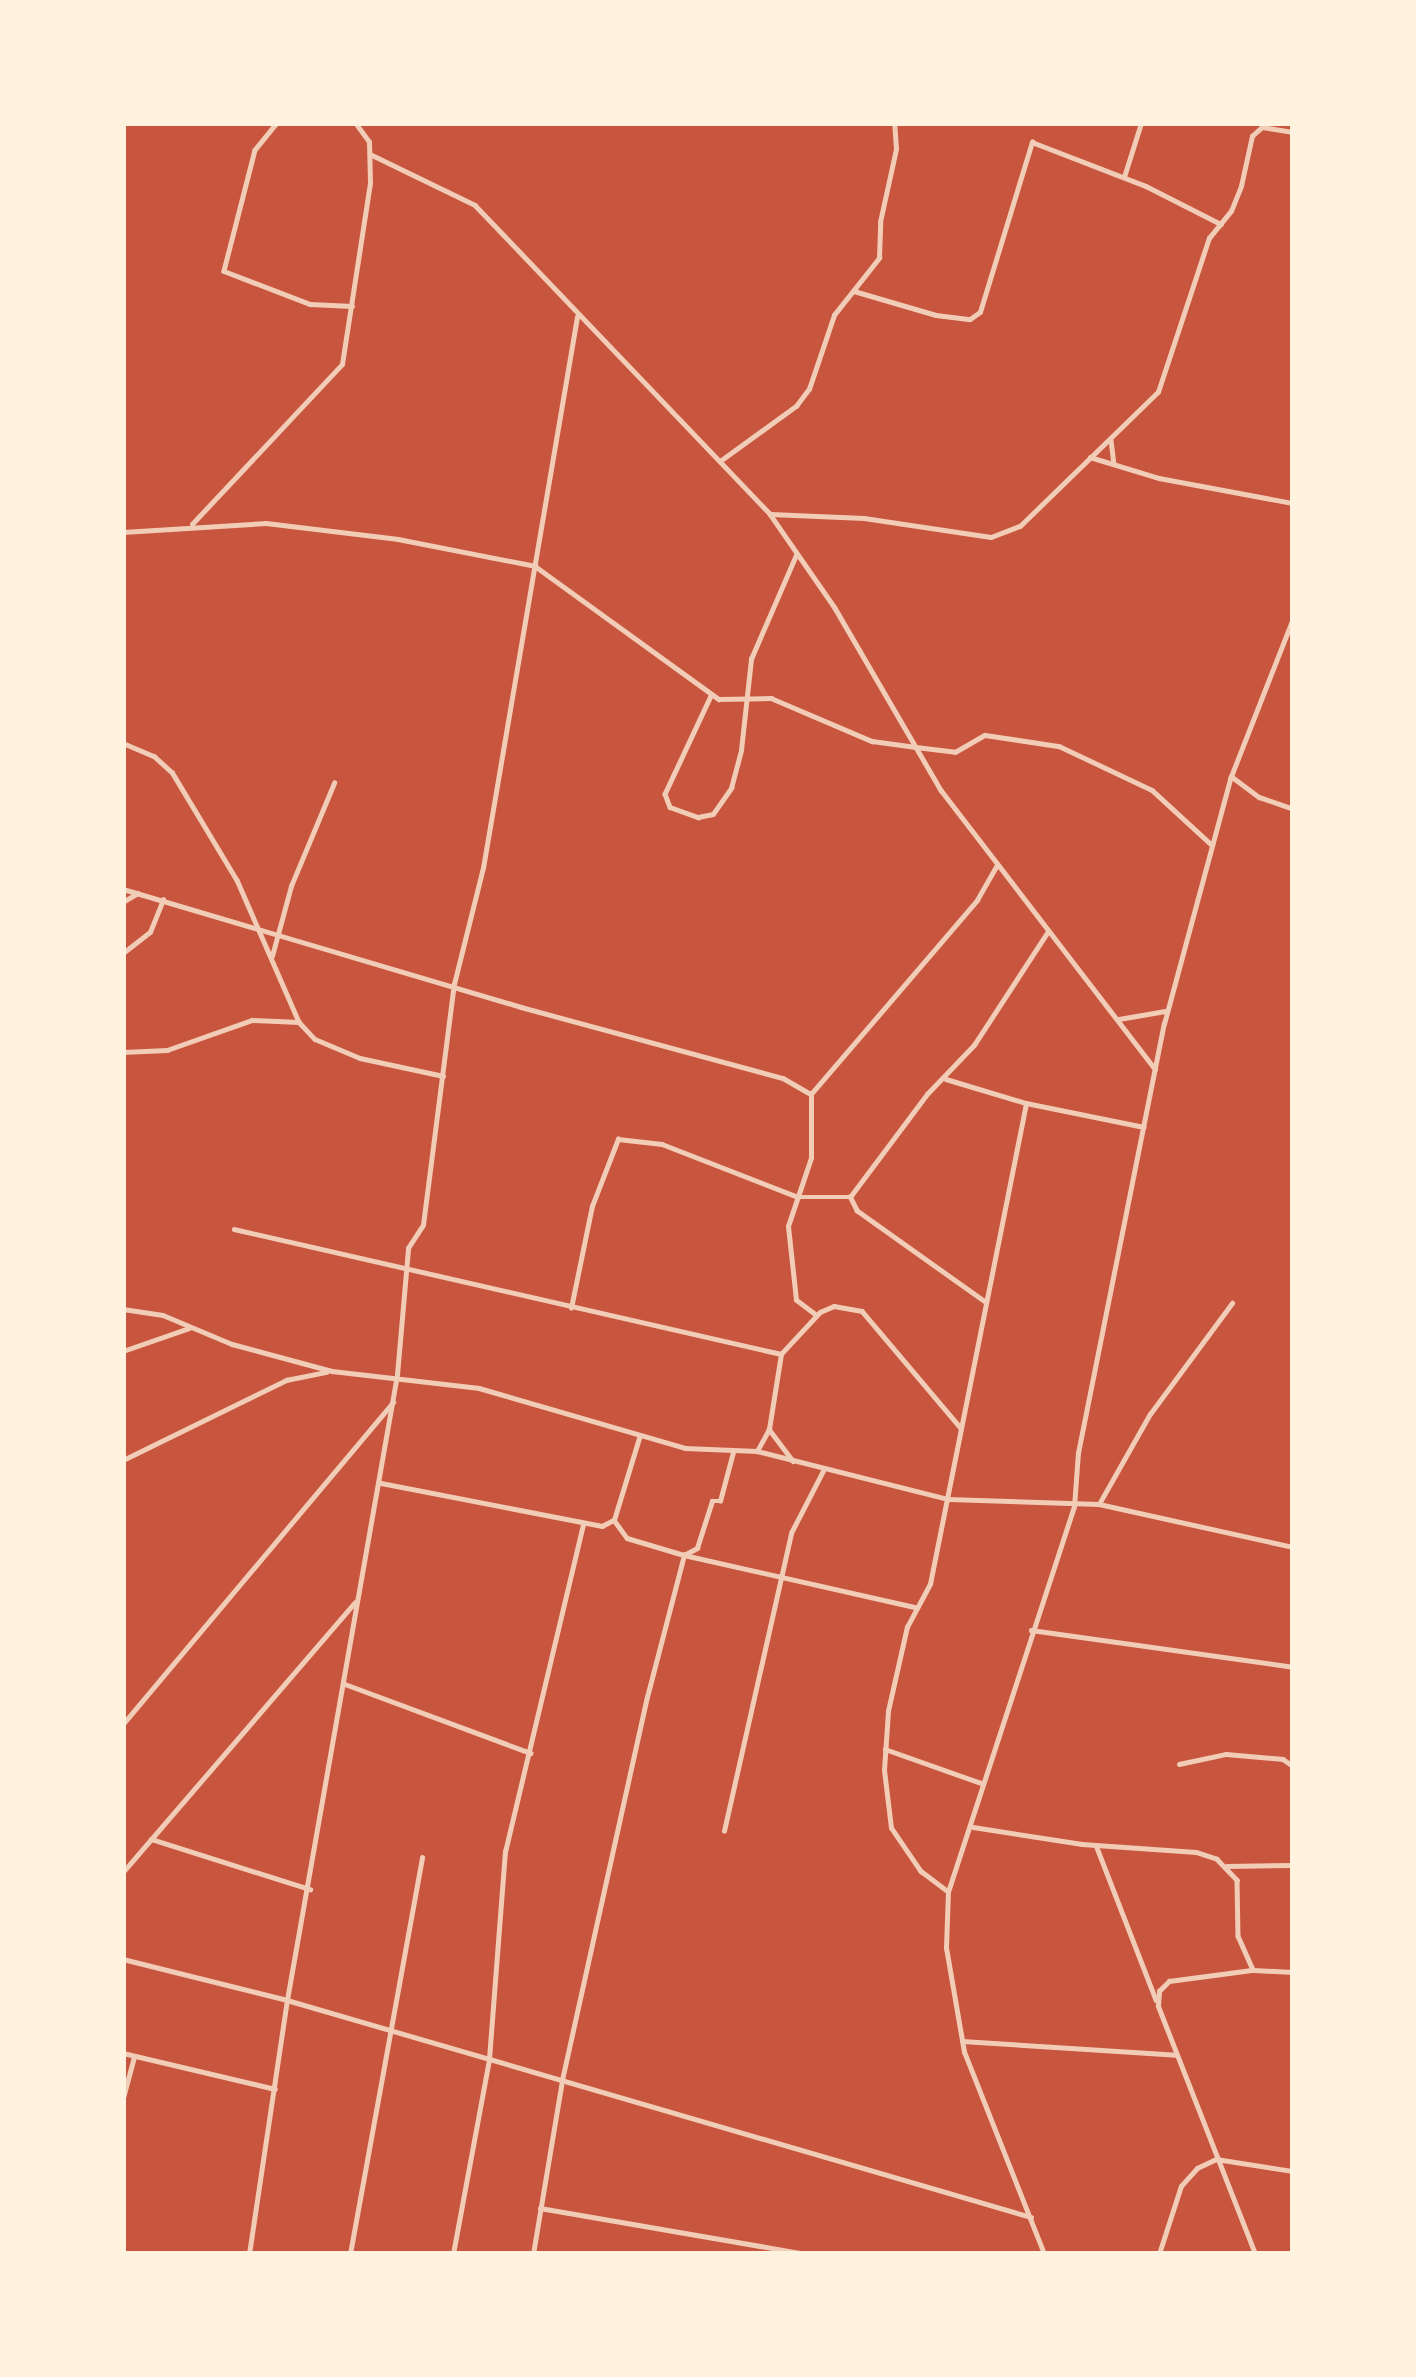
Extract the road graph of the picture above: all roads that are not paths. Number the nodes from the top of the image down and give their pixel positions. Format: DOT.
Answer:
graph roads {
  1 [pos="277,123"];
  2 [pos="355,123"];
  3 [pos="894,123"];
  4 [pos="1141,123"];
  5 [pos="1292,128"];
  6 [pos="370,154"];
  7 [pos="1124,177"];
  8 [pos="1221,224"];
  9 [pos="854,291"];
  10 [pos="352,307"];
  11 [pos="577,317"];
  12 [pos="1111,440"];
  13 [pos="1090,457"];
  14 [pos="720,460"];
  15 [pos="1114,463"];
  16 [pos="1293,503"];
  17 [pos="770,514"];
  18 [pos="192,524"];
  19 [pos="123,532"];
  20 [pos="797,552"];
  21 [pos="535,566"];
  22 [pos="1293,618"];
  23 [pos="711,696"];
  24 [pos="748,698"];
  25 [pos="123,743"];
  26 [pos="916,747"];
  27 [pos="1231,776"];
  28 [pos="334,783"];
  29 [pos="1293,809"];
  30 [pos="1212,844"];
  31 [pos="997,866"];
  32 [pos="123,889"];
  33 [pos="138,893"];
  34 [pos="163,899"];
  35 [pos="123,902"];
  36 [pos="255,926"];
  37 [pos="1049,931"];
  38 [pos="277,934"];
  39 [pos="123,952"];
  40 [pos="272,956"];
  41 [pos="454,984"];
  42 [pos="1168,1010"];
  43 [pos="1119,1019"];
  44 [pos="299,1022"];
  45 [pos="123,1052"];
  46 [pos="1155,1069"];
  47 [pos="443,1076"];
  48 [pos="946,1079"];
  49 [pos="811,1094"];
  50 [pos="1026,1103"];
  51 [pos="1145,1127"];
  52 [pos="798,1197"];
  53 [pos="850,1197"];
  54 [pos="234,1228"];
  55 [pos="408,1272"];
  56 [pos="985,1302"];
  57 [pos="1232,1303"];
  58 [pos="571,1308"];
  59 [pos="123,1309"];
  60 [pos="817,1316"];
  61 [pos="195,1327"];
  62 [pos="123,1351"];
  63 [pos="781,1354"];
  64 [pos="332,1371"];
  65 [pos="398,1375"];
  66 [pos="393,1402"];
  67 [pos="960,1427"];
  68 [pos="769,1429"];
  69 [pos="639,1438"];
  70 [pos="757,1451"];
  71 [pos="733,1452"];
  72 [pos="123,1460"];
  73 [pos="794,1461"];
  74 [pos="823,1471"];
  75 [pos="379,1483"];
  76 [pos="948,1499"];
  77 [pos="1099,1504"];
  78 [pos="1074,1507"];
  79 [pos="614,1520"];
  80 [pos="583,1525"];
  81 [pos="1293,1547"];
  82 [pos="684,1555"];
  83 [pos="781,1572"];
  84 [pos="358,1599"];
  85 [pos="918,1607"];
  86 [pos="1031,1630"];
  87 [pos="1293,1667"];
  88 [pos="345,1684"];
  89 [pos="123,1724"];
  90 [pos="885,1749"];
  91 [pos="531,1753"];
  92 [pos="1178,1764"];
  93 [pos="1293,1766"];
  94 [pos="983,1783"];
  95 [pos="973,1827"];
  96 [pos="724,1831"];
  97 [pos="152,1839"];
  98 [pos="1096,1844"];
  99 [pos="422,1857"];
  100 [pos="1293,1865"];
  101 [pos="1227,1866"];
  102 [pos="123,1872"];
  103 [pos="310,1889"];
  104 [pos="948,1892"];
  105 [pos="123,1959"];
  106 [pos="1253,1970"];
  107 [pos="1293,1972"];
  108 [pos="287,2000"];
  109 [pos="1158,2006"];
  110 [pos="390,2030"];
  111 [pos="962,2041"];
  112 [pos="123,2053"];
  113 [pos="1176,2055"];
  114 [pos="134,2056"];
  115 [pos="489,2059"];
  116 [pos="562,2080"];
  117 [pos="276,2089"];
  118 [pos="123,2098"];
  119 [pos="1216,2158"];
  120 [pos="1293,2171"];
  121 [pos="540,2208"];
  122 [pos="1031,2217"];
  123 [pos="249,2254"];
  124 [pos="350,2254"];
  125 [pos="453,2254"];
  126 [pos="533,2254"];
  127 [pos="805,2254"];
  128 [pos="1044,2254"];
  129 [pos="1159,2254"];
  130 [pos="1256,2254"];
  1 -- 10 [label="street"];
  2 -- 6 [label="street"];
  3 -- 9 [label="street"];
  4 -- 7 [label="street"];
  5 -- 8 [label="street"];
  6 -- 10 [label="street"];
  6 -- 11 [label="street"];
  7 -- 8 [label="street"];
  7 -- 9 [label="street"];
  8 -- 12 [label="street"];
  9 -- 14 [label="street"];
  10 -- 18 [label="street"];
  11 -- 14 [label="street"];
  11 -- 21 [label="street"];
  12 -- 13 [label="street"];
  12 -- 15 [label="street"];
  13 -- 15 [label="street"];
  13 -- 17 [label="street"];
  14 -- 17 [label="street"];
  15 -- 16 [label="street"];
  17 -- 20 [label="street"];
  18 -- 19 [label="street"];
  18 -- 21 [label="street"];
  20 -- 24 [label="street"];
  20 -- 26 [label="street"];
  21 -- 23 [label="street"];
  21 -- 41 [label="street"];
  22 -- 27 [label="street"];
  23 -- 24 [label="street"];
  23 -- 24 [label="street"];
  24 -- 26 [label="street"];
  25 -- 36 [label="street"];
  26 -- 30 [label="street"];
  26 -- 31 [label="street"];
  27 -- 29 [label="street"];
  27 -- 30 [label="street"];
  28 -- 38 [label="street"];
  30 -- 42 [label="street"];
  31 -- 37 [label="street"];
  31 -- 49 [label="street"];
  32 -- 33 [label="street"];
  33 -- 34 [label="street"];
  33 -- 35 [label="street"];
  34 -- 36 [label="street"];
  34 -- 39 [label="street"];
  36 -- 38 [label="street"];
  36 -- 40 [label="street"];
  37 -- 43 [label="street"];
  37 -- 48 [label="street"];
  38 -- 40 [label="street"];
  38 -- 41 [label="street"];
  40 -- 44 [label="street"];
  41 -- 47 [label="street"];
  41 -- 49 [label="street"];
  42 -- 43 [label="street"];
  42 -- 46 [label="street"];
  43 -- 46 [label="street"];
  44 -- 45 [label="street"];
  44 -- 47 [label="street"];
  46 -- 51 [label="street"];
  47 -- 55 [label="street"];
  48 -- 50 [label="street"];
  48 -- 53 [label="street"];
  49 -- 52 [label="street"];
  50 -- 51 [label="street"];
  50 -- 56 [label="street"];
  51 -- 78 [label="street"];
  52 -- 53 [label="street"];
  52 -- 58 [label="street"];
  52 -- 60 [label="street"];
  53 -- 56 [label="street"];
  54 -- 55 [label="street"];
  55 -- 58 [label="street"];
  55 -- 65 [label="street"];
  56 -- 67 [label="street"];
  57 -- 77 [label="street"];
  58 -- 63 [label="street"];
  59 -- 61 [label="street"];
  60 -- 63 [label="street"];
  60 -- 67 [label="street"];
  61 -- 62 [label="street"];
  61 -- 64 [label="street"];
  63 -- 68 [label="street"];
  64 -- 65 [label="street"];
  64 -- 72 [label="street"];
  65 -- 66 [label="street"];
  65 -- 69 [label="street"];
  66 -- 75 [label="street"];
  66 -- 89 [label="street"];
  67 -- 76 [label="street"];
  68 -- 70 [label="street"];
  68 -- 73 [label="street"];
  69 -- 71 [label="street"];
  69 -- 79 [label="street"];
  70 -- 71 [label="street"];
  70 -- 73 [label="street"];
  71 -- 82 [label="street"];
  73 -- 74 [label="street"];
  74 -- 76 [label="street"];
  74 -- 83 [label="street"];
  75 -- 80 [label="street"];
  75 -- 84 [label="street"];
  76 -- 78 [label="street"];
  76 -- 85 [label="street"];
  77 -- 78 [label="street"];
  77 -- 81 [label="street"];
  78 -- 86 [label="street"];
  79 -- 80 [label="street"];
  79 -- 82 [label="street"];
  80 -- 91 [label="street"];
  82 -- 83 [label="street"];
  82 -- 116 [label="street"];
  83 -- 85 [label="street"];
  83 -- 96 [label="street"];
  84 -- 88 [label="street"];
  84 -- 97 [label="street"];
  85 -- 90 [label="street"];
  86 -- 87 [label="street"];
  86 -- 94 [label="street"];
  88 -- 91 [label="street"];
  88 -- 103 [label="street"];
  90 -- 94 [label="street"];
  90 -- 104 [label="street"];
  91 -- 115 [label="street"];
  92 -- 93 [label="street"];
  94 -- 95 [label="street"];
  95 -- 98 [label="street"];
  95 -- 104 [label="street"];
  97 -- 102 [label="street"];
  97 -- 103 [label="street"];
  98 -- 101 [label="street"];
  98 -- 109 [label="street"];
  99 -- 110 [label="street"];
  100 -- 101 [label="street"];
  101 -- 106 [label="street"];
  103 -- 108 [label="street"];
  104 -- 111 [label="street"];
  105 -- 108 [label="street"];
  106 -- 107 [label="street"];
  106 -- 109 [label="street"];
  108 -- 110 [label="street"];
  108 -- 117 [label="street"];
  109 -- 113 [label="street"];
  110 -- 115 [label="street"];
  110 -- 124 [label="street"];
  111 -- 113 [label="street"];
  111 -- 122 [label="street"];
  112 -- 114 [label="street"];
  113 -- 119 [label="street"];
  114 -- 117 [label="street"];
  114 -- 118 [label="street"];
  115 -- 116 [label="street"];
  115 -- 125 [label="street"];
  116 -- 121 [label="street"];
  116 -- 122 [label="street"];
  117 -- 123 [label="street"];
  119 -- 120 [label="street"];
  119 -- 129 [label="street"];
  119 -- 130 [label="street"];
  121 -- 126 [label="street"];
  121 -- 127 [label="street"];
  122 -- 128 [label="street"];
}
